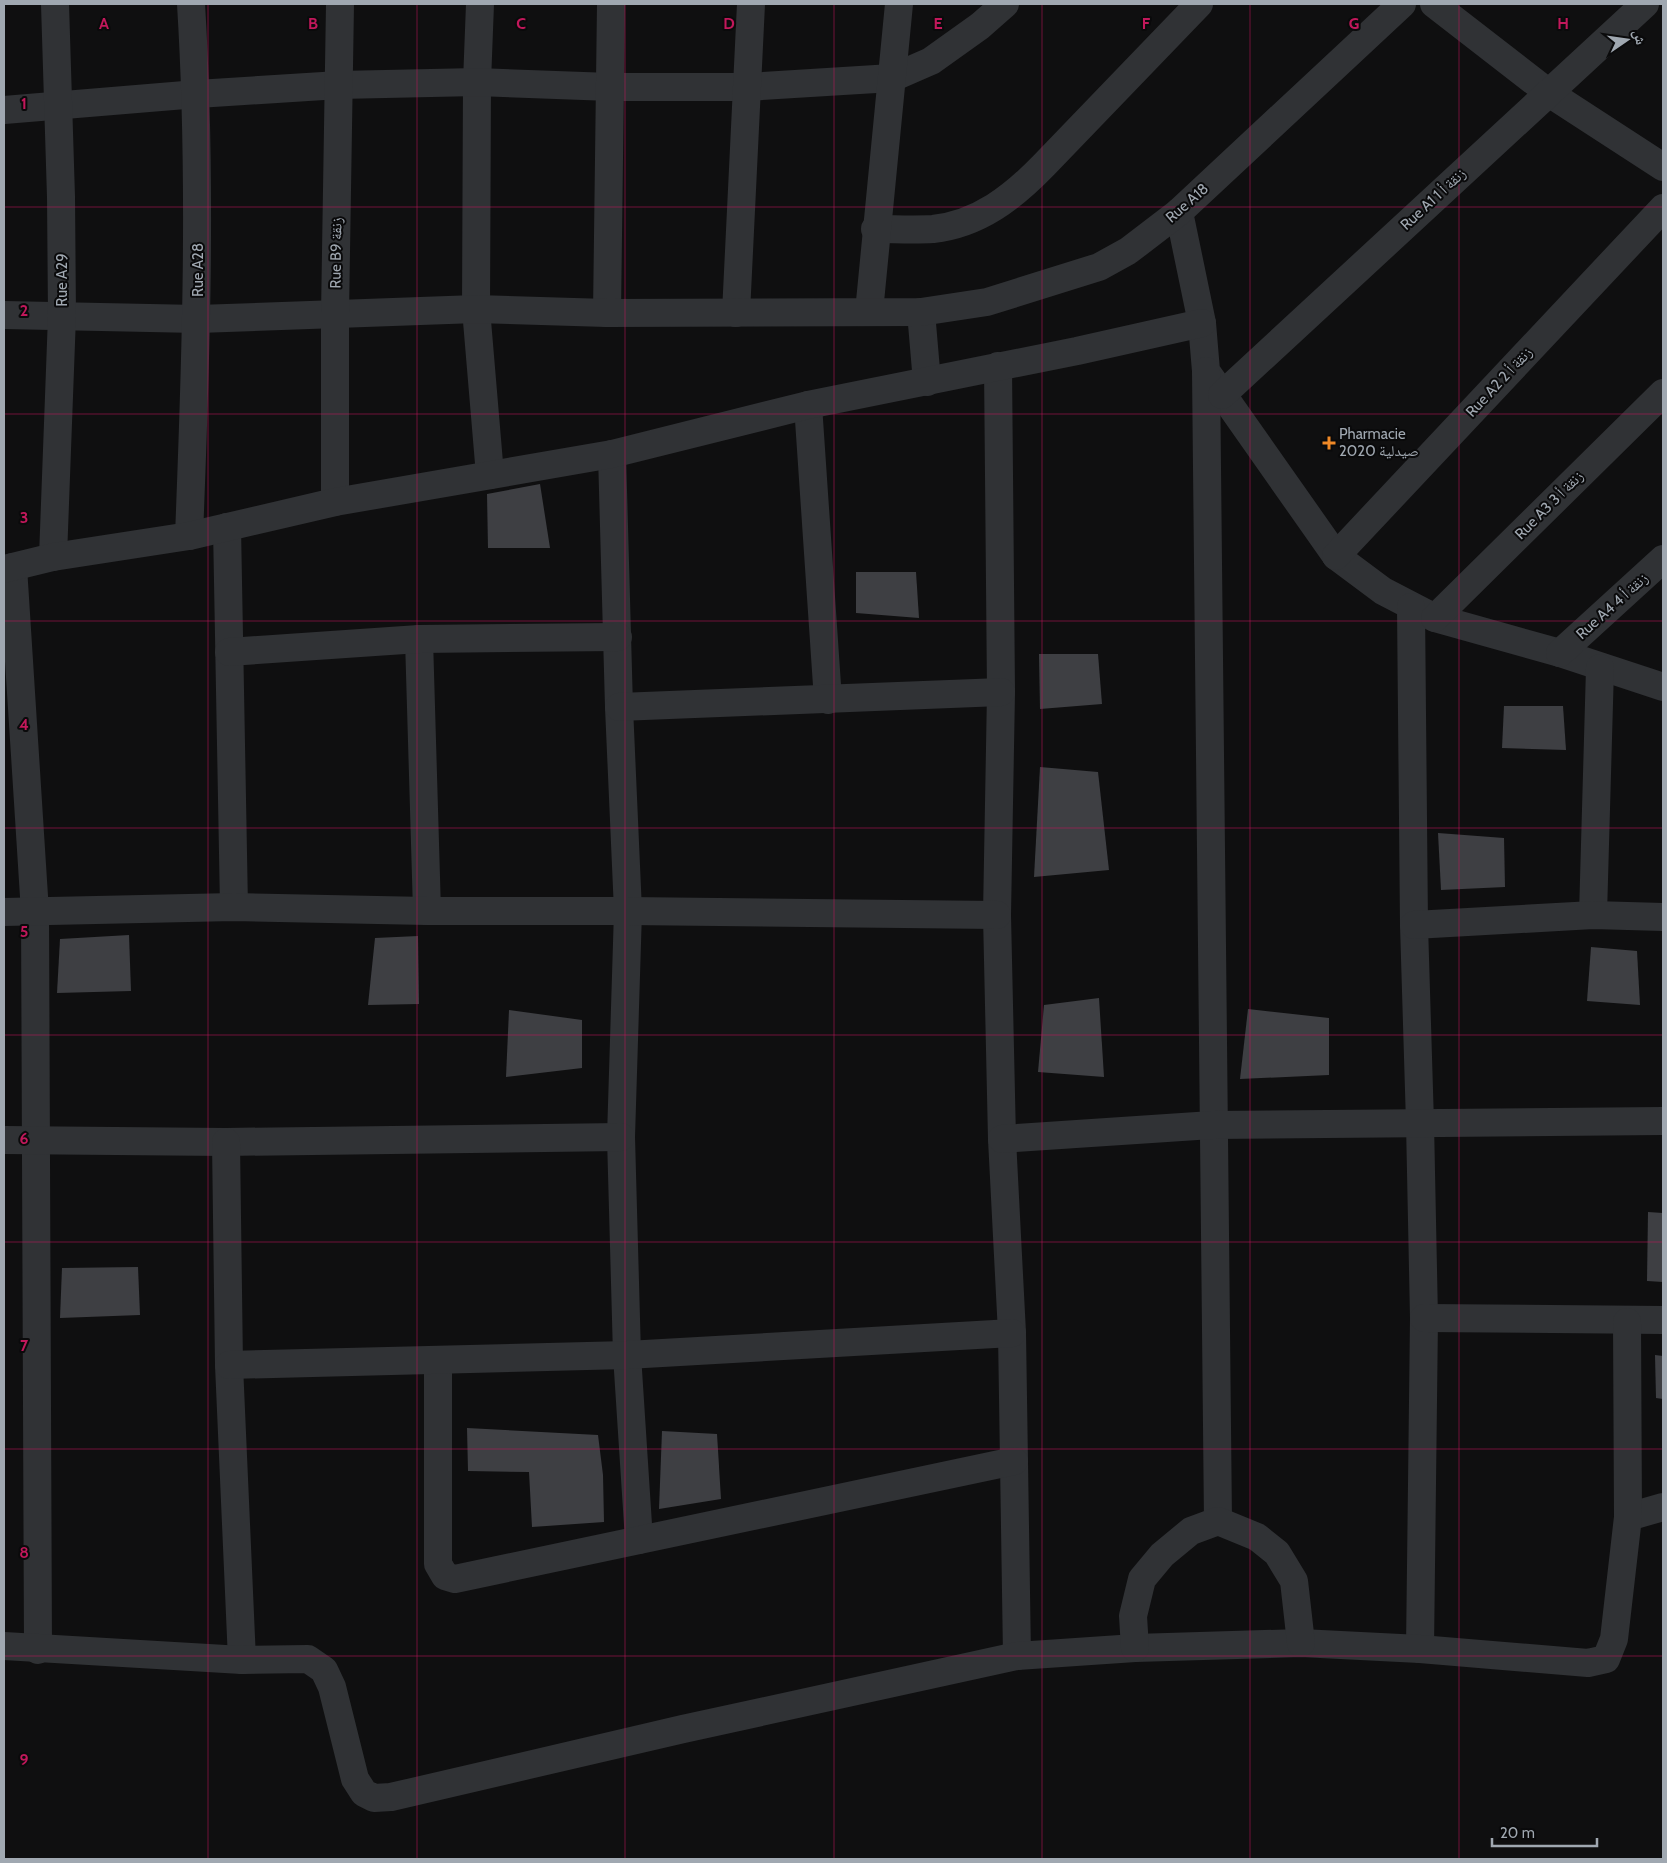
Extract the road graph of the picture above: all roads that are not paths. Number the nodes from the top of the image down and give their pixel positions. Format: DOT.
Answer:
graph roads {
  1 [pos="55,4"];
  2 [pos="191,4"];
  3 [pos="340,4"];
  4 [pos="480,4"];
  5 [pos="611,4"];
  6 [pos="751,4"];
  7 [pos="899,4"];
  8 [pos="1005,4"];
  9 [pos="1199,4"];
  10 [pos="1402,4"];
  11 [pos="1434,4"];
  12 [pos="1644,4"];
  13 [pos="892,78"];
  14 [pos="477,82"];
  15 [pos="339,86"];
  16 [pos="611,87"];
  17 [pos="747,87"];
  18 [pos="1549,93"];
  19 [pos="197,94"];
  20 [pos="59,105"];
  21 [pos="4,110"];
  22 [pos="1663,167"];
  23 [pos="1663,208"];
  24 [pos="1179,212"];
  25 [pos="875,229"];
  26 [pos="476,309"];
  27 [pos="869,312"];
  28 [pos="921,312"];
  29 [pos="607,313"];
  30 [pos="736,313"];
  31 [pos="335,314"];
  32 [pos="4,315"];
  33 [pos="62,316"];
  34 [pos="198,319"];
  35 [pos="1202,323"];
  36 [pos="998,366"];
  37 [pos="1206,371"];
  38 [pos="927,382"];
  39 [pos="1663,392"];
  40 [pos="1222,395"];
  41 [pos="808,405"];
  42 [pos="612,454"];
  43 [pos="490,475"];
  44 [pos="334,502"];
  45 [pos="227,528"];
  46 [pos="189,536"];
  47 [pos="1336,556"];
  48 [pos="54,557"];
  49 [pos="1663,559"];
  50 [pos="8,568"];
  51 [pos="1423,612"];
  52 [pos="618,637"];
  53 [pos="420,639"];
  54 [pos="229,652"];
  55 [pos="1560,653"];
  56 [pos="1600,668"];
  57 [pos="1663,687"];
  58 [pos="1002,692"];
  59 [pos="828,700"];
  60 [pos="619,706"];
  61 [pos="234,907"];
  62 [pos="628,911"];
  63 [pos="4,912"];
  64 [pos="35,912"];
  65 [pos="427,912"];
  66 [pos="997,915"];
  67 [pos="1593,915"];
  68 [pos="1663,916"];
  69 [pos="1414,925"];
  70 [pos="1663,1121"];
  71 [pos="1420,1123"];
  72 [pos="1212,1125"];
  73 [pos="621,1137"];
  74 [pos="1002,1139"];
  75 [pos="4,1140"];
  76 [pos="36,1140"];
  77 [pos="226,1142"];
  78 [pos="1424,1318"];
  79 [pos="1663,1320"];
  80 [pos="1627,1322"];
  81 [pos="1012,1333"];
  82 [pos="627,1355"];
  83 [pos="438,1360"];
  84 [pos="229,1365"];
  85 [pos="1014,1461"];
  86 [pos="1663,1507"];
  87 [pos="1628,1517"];
  88 [pos="1218,1521"];
  89 [pos="639,1540"];
  90 [pos="1301,1643"];
  91 [pos="4,1646"];
  92 [pos="1135,1648"];
  93 [pos="1420,1649"];
  94 [pos="38,1650"];
  95 [pos="1017,1656"];
  96 [pos="242,1660"];
  1 -- 20 [label="street, Rue A29"];
  2 -- 19 [label="street, Rue A28"];
  3 -- 15 [label="street, Rue B9 زنقة"];
  4 -- 14 [label="street"];
  5 -- 16 [label="street"];
  6 -- 17 [label="street"];
  7 -- 13 [label="street"];
  8 -- 13 [label="street"];
  9 -- 25 [label="street"];
  10 -- 24 [label="street, Rue A18"];
  11 -- 18 [label="street"];
  12 -- 18 [label="street, Rue A1 زنقة أ 1"];
  13 -- 17 [label="street"];
  13 -- 25 [label="street"];
  14 -- 15 [label="street"];
  14 -- 16 [label="street"];
  14 -- 26 [label="street"];
  15 -- 19 [label="street"];
  15 -- 31 [label="street, Rue B9 زنقة"];
  16 -- 17 [label="street"];
  16 -- 29 [label="street"];
  17 -- 30 [label="street"];
  18 -- 22 [label="street"];
  18 -- 40 [label="street, Rue A1 زنقة أ 1"];
  19 -- 20 [label="street"];
  19 -- 34 [label="street, Rue A28"];
  20 -- 21 [label="street"];
  20 -- 33 [label="street, Rue A29"];
  23 -- 47 [label="street, Rue A2 زنقة أ 2"];
  24 -- 28 [label="street, Rue A18"];
  24 -- 35 [label="street"];
  25 -- 27 [label="street"];
  26 -- 29 [label="street, Rue A18"];
  26 -- 31 [label="street, Rue A18"];
  26 -- 43 [label="street"];
  27 -- 28 [label="street, Rue A18"];
  27 -- 30 [label="street, Rue A18"];
  28 -- 38 [label="street"];
  29 -- 30 [label="street, Rue A18"];
  31 -- 34 [label="street, Rue A18"];
  31 -- 44 [label="street, Rue B9 زنقة"];
  32 -- 33 [label="street, Rue A18"];
  33 -- 34 [label="street, Rue A18"];
  33 -- 48 [label="street, Rue A29"];
  34 -- 46 [label="street, Rue A28"];
  35 -- 36 [label="street"];
  35 -- 37 [label="street"];
  36 -- 38 [label="street"];
  36 -- 58 [label="street"];
  37 -- 40 [label="street"];
  37 -- 72 [label="street"];
  38 -- 41 [label="street"];
  39 -- 51 [label="street, Rue A3 زنقة أ 3"];
  40 -- 47 [label="street"];
  41 -- 42 [label="street"];
  41 -- 59 [label="street"];
  42 -- 43 [label="street"];
  42 -- 52 [label="street"];
  43 -- 44 [label="street"];
  44 -- 45 [label="street"];
  45 -- 46 [label="street"];
  45 -- 54 [label="street"];
  46 -- 48 [label="street"];
  47 -- 51 [label="street"];
  48 -- 50 [label="street"];
  49 -- 55 [label="street, Rue A4 زنقة أ 4"];
  50 -- 64 [label="street"];
  51 -- 55 [label="street"];
  51 -- 69 [label="street"];
  52 -- 53 [label="street"];
  52 -- 60 [label="street"];
  53 -- 54 [label="street"];
  53 -- 65 [label="street"];
  54 -- 61 [label="street"];
  55 -- 56 [label="street"];
  56 -- 57 [label="street"];
  56 -- 67 [label="street"];
  58 -- 59 [label="street"];
  58 -- 66 [label="street"];
  59 -- 60 [label="street"];
  60 -- 62 [label="street"];
  61 -- 64 [label="street"];
  61 -- 65 [label="street"];
  62 -- 65 [label="street"];
  62 -- 66 [label="street"];
  62 -- 73 [label="street"];
  63 -- 64 [label="street"];
  64 -- 76 [label="street"];
  66 -- 74 [label="street"];
  67 -- 68 [label="street"];
  67 -- 69 [label="street"];
  69 -- 71 [label="street"];
  70 -- 71 [label="street"];
  71 -- 72 [label="street"];
  71 -- 78 [label="street"];
  72 -- 74 [label="street"];
  72 -- 88 [label="street"];
  73 -- 77 [label="street"];
  73 -- 82 [label="street"];
  74 -- 81 [label="street"];
  75 -- 76 [label="street"];
  76 -- 77 [label="street"];
  76 -- 94 [label="street"];
  77 -- 84 [label="street"];
  78 -- 80 [label="street"];
  78 -- 93 [label="street"];
  79 -- 80 [label="street"];
  80 -- 87 [label="street"];
  81 -- 82 [label="street"];
  81 -- 85 [label="street"];
  82 -- 83 [label="street"];
  82 -- 89 [label="street"];
  83 -- 84 [label="street"];
  83 -- 89 [label="street"];
  84 -- 96 [label="street"];
  85 -- 89 [label="street"];
  85 -- 95 [label="street"];
  86 -- 87 [label="street"];
  87 -- 93 [label="street"];
  88 -- 90 [label="street"];
  88 -- 92 [label="street"];
  90 -- 92 [label="street"];
  90 -- 93 [label="street"];
  91 -- 94 [label="street"];
  92 -- 95 [label="street"];
  94 -- 96 [label="street"];
  95 -- 96 [label="street"];
}
